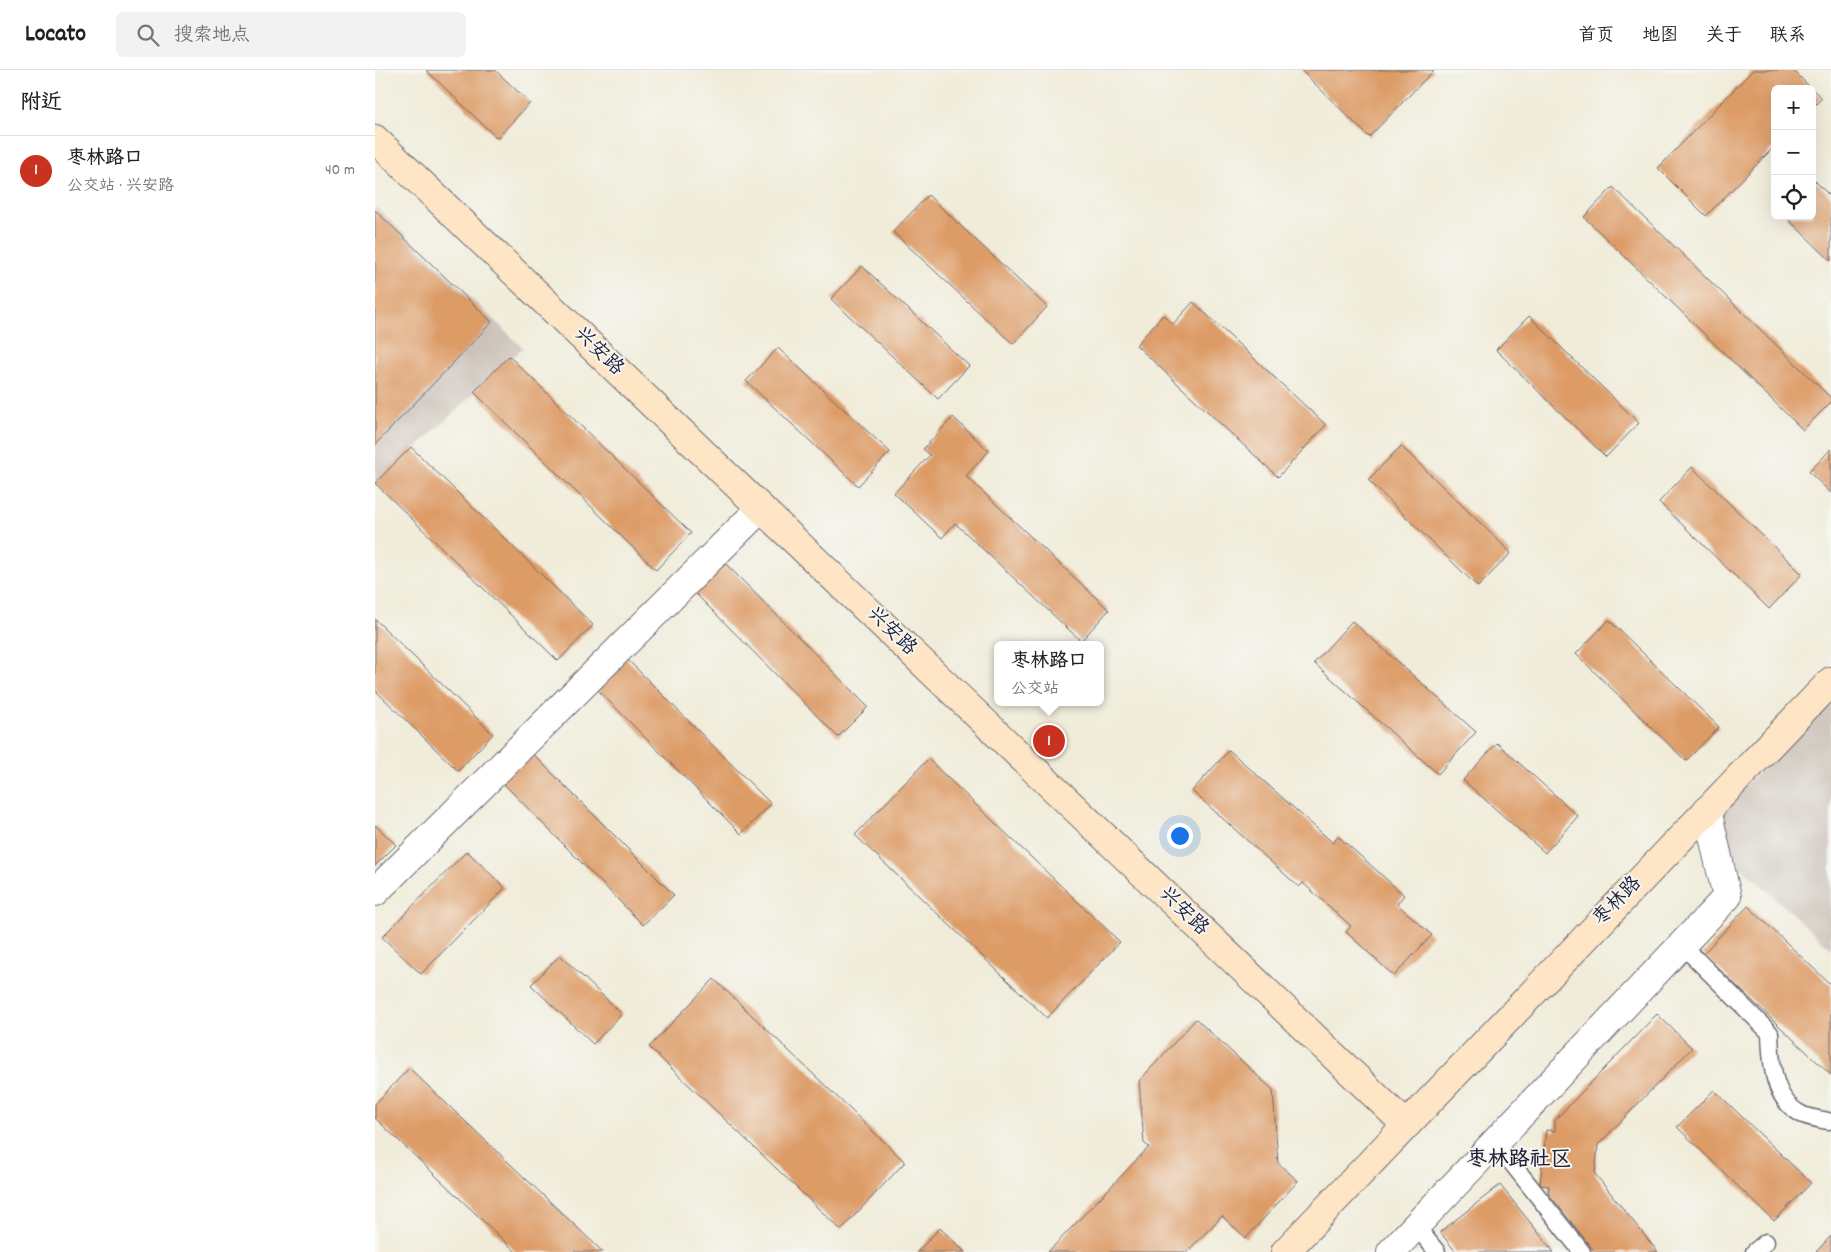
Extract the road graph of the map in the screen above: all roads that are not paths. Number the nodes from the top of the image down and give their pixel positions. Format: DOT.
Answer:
graph roads {
  1 [pos="375,139"];
  2 [pos="761,508"];
  3 [pos="1831,681"];
  4 [pos="1707,810"];
  5 [pos="375,892"];
  6 [pos="1682,945"];
  7 [pos="1828,1121"];
  8 [pos="1407,1125"];
  9 [pos="1495,1142"];
  10 [pos="1416,1226"];
  11 [pos="1285,1252"];
  12 [pos="1391,1252"];
  13 [pos="1437,1252"];
  14 [pos="1582,1252"];
  1 -- 2 [label="street, 兴安路"];
  2 -- 5 [label="street"];
  2 -- 8 [label="street, 兴安路"];
  3 -- 4 [label="street, 枣林路"];
  4 -- 6 [label="street"];
  4 -- 8 [label="street, 枣林路"];
  6 -- 7 [label="lane"];
  6 -- 9 [label="street"];
  8 -- 11 [label="street, 枣林路"];
  9 -- 10 [label="street"];
  9 -- 14 [label="lane"];
  10 -- 12 [label="street"];
  10 -- 13 [label="lane"];
}
